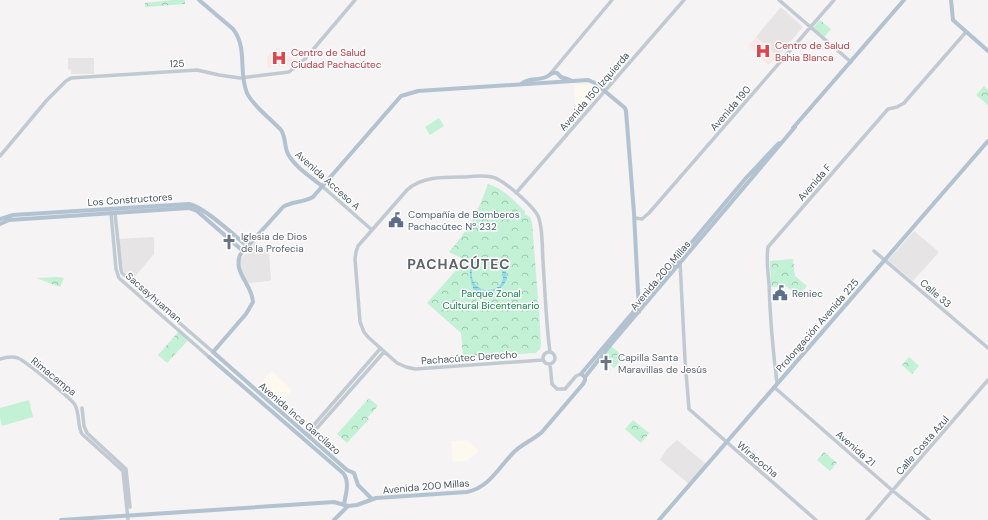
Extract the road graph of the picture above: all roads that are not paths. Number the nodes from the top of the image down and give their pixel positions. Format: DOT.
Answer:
graph roads {
  1 [pos="199,0"];
  2 [pos="356,0"];
  3 [pos="612,0"];
  4 [pos="684,0"];
  5 [pos="779,0"];
  6 [pos="834,0"];
  7 [pos="904,0"];
  8 [pos="950,0"];
  9 [pos="810,27"];
  10 [pos="966,32"];
  11 [pos="988,51"];
  12 [pos="560,62"];
  13 [pos="851,62"];
  14 [pos="551,73"];
  15 [pos="558,74"];
  16 [pos="244,78"];
  17 [pos="531,81"];
  18 [pos="572,81"];
  19 [pos="556,82"];
  20 [pos="606,91"];
  21 [pos="795,127"];
  22 [pos="988,141"];
  23 [pos="0,156"];
  24 [pos="322,186"];
  25 [pos="516,193"];
  26 [pos="113,213"];
  27 [pos="635,218"];
  28 [pos="0,219"];
  29 [pos="0,224"];
  30 [pos="372,230"];
  31 [pos="247,246"];
  32 [pos="243,251"];
  33 [pos="874,251"];
  34 [pos="680,257"];
  35 [pos="885,259"];
  36 [pos="680,263"];
  37 [pos="639,304"];
  38 [pos="639,312"];
  39 [pos="988,348"];
  40 [pos="380,349"];
  41 [pos="213,352"];
  42 [pos="384,352"];
  43 [pos="550,352"];
  44 [pos="209,357"];
  45 [pos="0,359"];
  46 [pos="543,360"];
  47 [pos="550,364"];
  48 [pos="583,375"];
  49 [pos="988,380"];
  50 [pos="775,385"];
  51 [pos="82,408"];
  52 [pos="308,435"];
  53 [pos="726,442"];
  54 [pos="893,491"];
  55 [pos="372,499"];
  56 [pos="346,505"];
  57 [pos="130,507"];
  58 [pos="130,518"];
  59 [pos="61,520"];
  60 [pos="334,520"];
  61 [pos="659,520"];
  62 [pos="816,520"];
  63 [pos="867,520"];
  64 [pos="929,520"];
  1 -- 16 [label="main road, Avenida Acceso A"];
  2 -- 16 [label="street, 125"];
  3 -- 12 [label="street"];
  4 -- 20 [label="street, Avenida 150 Izquierda"];
  5 -- 9 [label="street"];
  6 -- 9 [label="street, Avenida 190"];
  7 -- 13 [label="main road, Avenida 200 Millas"];
  8 -- 10 [label="main road"];
  9 -- 13 [label="street"];
  9 -- 27 [label="street, Avenida 190"];
  10 -- 11 [label="main road"];
  10 -- 50 [label="street, Avenida F"];
  12 -- 14 [label="street"];
  12 -- 15 [label="street"];
  13 -- 21 [label="main road, Avenida 200 Millas"];
  14 -- 15 [label="main road"];
  14 -- 17 [label="main road"];
  15 -- 18 [label="main road"];
  15 -- 19 [label="main road"];
  16 -- 23 [label="street, 125"];
  16 -- 24 [label="main road, Avenida Acceso A"];
  17 -- 19 [label="main road"];
  17 -- 24 [label="main road"];
  18 -- 19 [label="main road"];
  18 -- 20 [label="main road"];
  20 -- 25 [label="street, Avenida 150 Izquierda"];
  20 -- 27 [label="main road"];
  21 -- 34 [label="main road, Avenida 200 Millas"];
  21 -- 36 [label="main road, Avenida 200 Millas"];
  22 -- 35 [label="main road, Prolongación Avenida 225"];
  24 -- 30 [label="street, Avenida Acceso A"];
  24 -- 31 [label="main road"];
  25 -- 30 [label="street, Pachacútec Derecho"];
  25 -- 43 [label="street, Pachacútec Derecho"];
  26 -- 29 [label="main road, Los Constructores"];
  26 -- 32 [label="main road, Los Constructores"];
  26 -- 41 [label="street"];
  26 -- 44 [label="street, Sacsayhuaman"];
  27 -- 37 [label="main road"];
  28 -- 31 [label="main road, Los Constructores"];
  30 -- 40 [label="street, Pachacútec Derecho"];
  31 -- 32 [label="main road"];
  32 -- 41 [label="main road"];
  33 -- 35 [label="street, Calle 33"];
  34 -- 36 [label="street"];
  34 -- 37 [label="main road, Avenida 200 Millas"];
  35 -- 39 [label="street, Calle 33"];
  35 -- 50 [label="main road, Prolongación Avenida 225"];
  36 -- 38 [label="main road, Avenida 200 Millas"];
  36 -- 53 [label="street, Wiracocha"];
  37 -- 38 [label="main road"];
  37 -- 48 [label="main road, Avenida 200 Millas"];
  38 -- 48 [label="main road, Avenida 200 Millas"];
  40 -- 42 [label="street, Pachacútec Derecho"];
  40 -- 52 [label="street"];
  41 -- 52 [label="main road, Avenida Inca Garcilazo"];
  42 -- 46 [label="street, Pachacútec Derecho"];
  42 -- 52 [label="street"];
  43 -- 46 [label="street"];
  43 -- 47 [label="street"];
  44 -- 56 [label="main road, Avenida Inca Garcilazo"];
  45 -- 58 [label="street, Rimacampa"];
  46 -- 47 [label="street"];
  47 -- 48 [label="street"];
  48 -- 55 [label="main road, Avenida 200 Millas"];
  49 -- 54 [label="street, Calle Costa Azul"];
  50 -- 53 [label="main road, Prolongación Avenida 225"];
  50 -- 54 [label="street, Avenida 21"];
  51 -- 57 [label="street"];
  52 -- 55 [label="main road, Avenida Inca Garcilazo"];
  53 -- 61 [label="main road, Prolongación Avenida 225"];
  53 -- 62 [label="street, Wiracocha"];
  54 -- 63 [label="street, Calle Costa Azul"];
  54 -- 64 [label="street, Avenida 21"];
  55 -- 56 [label="main road, Avenida 200 Millas"];
  56 -- 58 [label="main road, Avenida 200 Millas"];
  56 -- 60 [label="main road"];
  58 -- 59 [label="main road, Avenida 200 Millas"];
}
